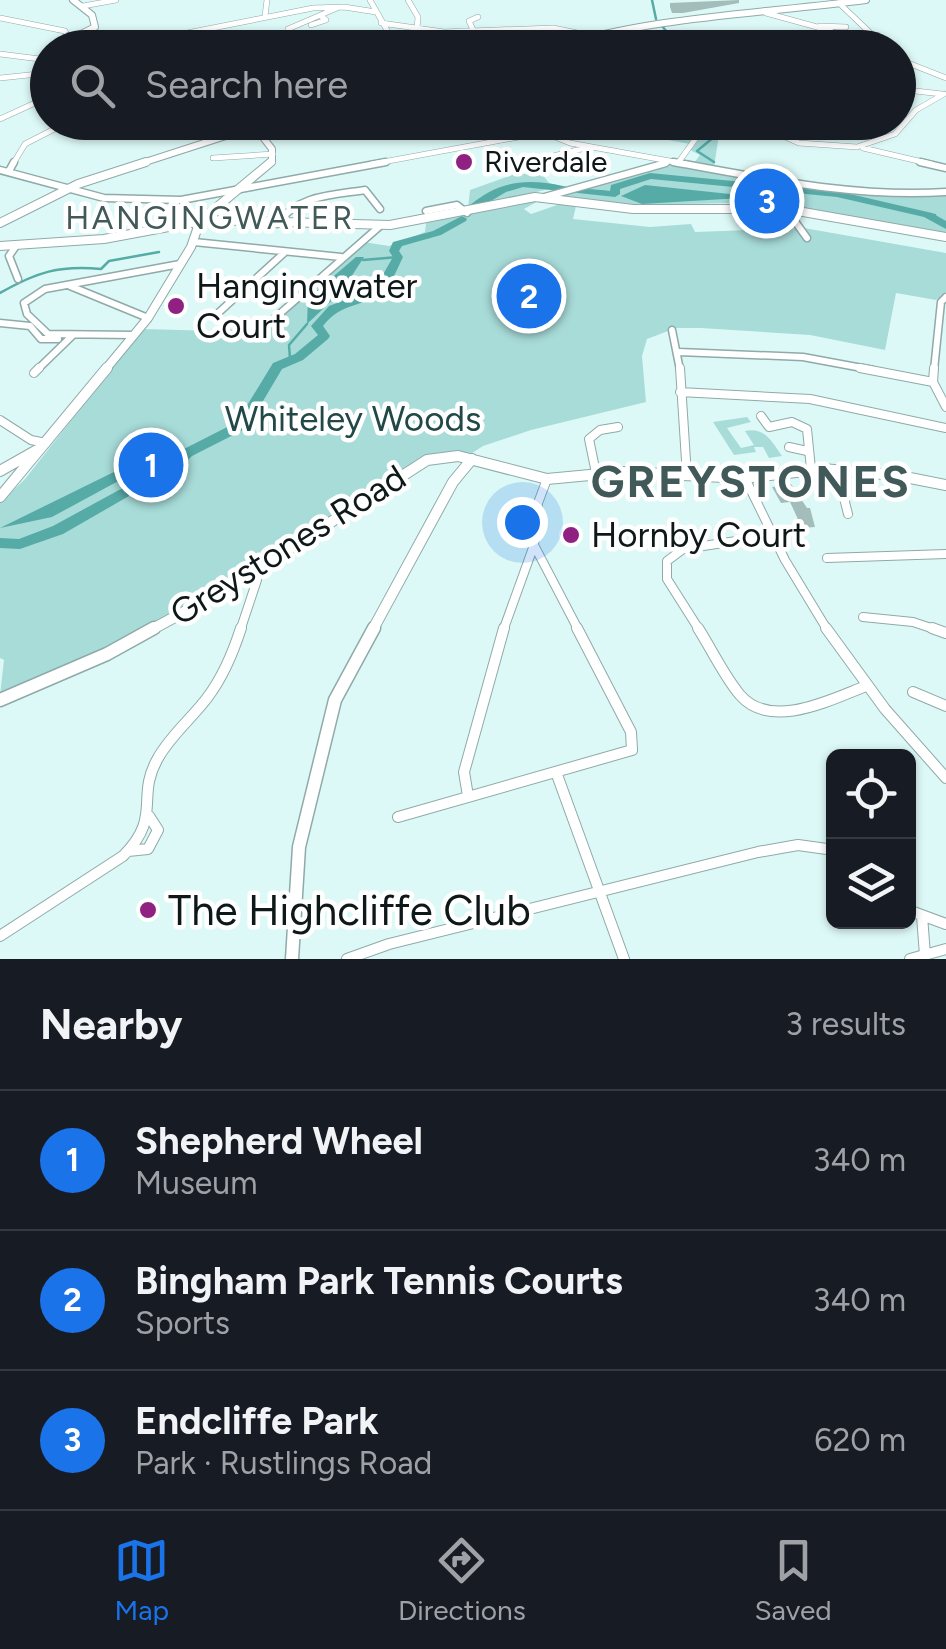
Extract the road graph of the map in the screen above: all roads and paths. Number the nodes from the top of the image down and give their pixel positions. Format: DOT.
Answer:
graph roads {
  1 [pos="73,0"];
  2 [pos="116,0"];
  3 [pos="267,0"];
  4 [pos="370,0"];
  5 [pos="408,0"];
  6 [pos="866,0"];
  7 [pos="839,3"];
  8 [pos="83,6"];
  9 [pos="341,6"];
  10 [pos="376,12"];
  11 [pos="766,13"];
  12 [pos="264,16"];
  13 [pos="320,16"];
  14 [pos="478,17"];
  15 [pos="0,18"];
  16 [pos="382,23"];
  17 [pos="311,25"];
  18 [pos="400,25"];
  19 [pos="816,26"];
  20 [pos="846,27"];
  21 [pos="418,29"];
  22 [pos="59,30"];
  23 [pos="88,30"];
  24 [pos="198,30"];
  25 [pos="290,30"];
  26 [pos="386,30"];
  27 [pos="423,30"];
  28 [pos="472,30"];
  29 [pos="521,30"];
  30 [pos="563,30"];
  31 [pos="609,30"];
  32 [pos="826,30"];
  33 [pos="867,30"];
  34 [pos="0,54"];
  35 [pos="30,55"];
  36 [pos="916,66"];
  37 [pos="30,75"];
  38 [pos="0,78"];
  39 [pos="946,78"];
  40 [pos="916,91"];
  41 [pos="945,94"];
  42 [pos="30,105"];
  43 [pos="916,110"];
  44 [pos="0,119"];
  45 [pos="33,140"];
  46 [pos="216,140"];
  47 [pos="264,140"];
  48 [pos="504,140"];
  49 [pos="564,140"];
  50 [pos="694,140"];
  51 [pos="789,140"];
  52 [pos="878,140"];
  53 [pos="589,147"];
  54 [pos="857,147"];
  55 [pos="273,154"];
  56 [pos="213,158"];
  57 [pos="534,161"];
  58 [pos="674,162"];
  59 [pos="946,168"];
  60 [pos="0,170"];
  61 [pos="9,171"];
  62 [pos="65,189"];
  63 [pos="946,192"];
  64 [pos="232,193"];
  65 [pos="541,198"];
  66 [pos="786,209"];
  67 [pos="380,210"];
  68 [pos="426,211"];
  69 [pos="467,213"];
  70 [pos="200,220"];
  71 [pos="0,223"];
  72 [pos="277,224"];
  73 [pos="380,226"];
  74 [pos="946,237"];
  75 [pos="808,238"];
  76 [pos="194,242"];
  77 [pos="0,246"];
  78 [pos="16,246"];
  79 [pos="280,253"];
  80 [pos="341,257"];
  81 [pos="180,264"];
  82 [pos="18,279"];
  83 [pos="70,286"];
  84 [pos="946,297"];
  85 [pos="216,316"];
  86 [pos="148,318"];
  87 [pos="0,322"];
  88 [pos="672,330"];
  89 [pos="133,335"];
  90 [pos="70,337"];
  91 [pos="253,338"];
  92 [pos="678,352"];
  93 [pos="34,373"];
  94 [pos="933,382"];
  95 [pos="680,392"];
  96 [pos="946,407"];
  97 [pos="762,416"];
  98 [pos="0,420"];
  99 [pos="618,427"];
  100 [pos="946,428"];
  101 [pos="44,445"];
  102 [pos="789,447"];
  103 [pos="807,451"];
  104 [pos="472,459"];
  105 [pos="810,469"];
  106 [pos="837,470"];
  107 [pos="0,471"];
  108 [pos="596,474"];
  109 [pos="688,476"];
  110 [pos="744,478"];
  111 [pos="547,479"];
  112 [pos="946,485"];
  113 [pos="0,498"];
  114 [pos="848,514"];
  115 [pos="770,536"];
  116 [pos="534,545"];
  117 [pos="946,554"];
  118 [pos="827,558"];
  119 [pos="256,571"];
  120 [pos="863,618"];
  121 [pos="946,633"];
  122 [pos="866,686"];
  123 [pos="913,692"];
  124 [pos="0,700"];
  125 [pos="946,706"];
  126 [pos="556,772"];
  127 [pos="946,778"];
  128 [pos="468,796"];
  129 [pos="398,817"];
  130 [pos="826,849"];
  131 [pos="600,893"];
  132 [pos="916,913"];
  133 [pos="922,916"];
  134 [pos="946,924"];
  135 [pos="0,936"];
  136 [pos="946,949"];
  137 [pos="925,955"];
  138 [pos="292,959"];
  139 [pos="347,959"];
  140 [pos="624,959"];
  141 [pos="910,959"];
  1 -- 8 [label="street"];
  2 -- 8 [label="street"];
  3 -- 12 [label="street"];
  4 -- 10 [label="street"];
  5 -- 21 [label="street"];
  6 -- 7 [label="street"];
  7 -- 11 [label="street"];
  7 -- 33 [label="street"];
  8 -- 23 [label="street"];
  9 -- 10 [label="street"];
  9 -- 12 [label="street"];
  9 -- 13 [label="street"];
  10 -- 16 [label="street"];
  11 -- 19 [label="street"];
  11 -- 31 [label="street"];
  12 -- 24 [label="street"];
  13 -- 17 [label="street"];
  13 -- 25 [label="street"];
  14 -- 28 [label="street"];
  15 -- 22 [label="street"];
  16 -- 18 [label="street"];
  16 -- 26 [label="street"];
  18 -- 21 [label="street"];
  18 -- 26 [label="street"];
  19 -- 20 [label="street"];
  19 -- 32 [label="street"];
  21 -- 27 [label="street"];
  29 -- 30 [label="street"];
  34 -- 35 [label="street"];
  36 -- 39 [label="street"];
  37 -- 38 [label="street"];
  40 -- 41 [label="street"];
  41 -- 43 [label="street"];
  42 -- 44 [label="street"];
  45 -- 61 [label="street"];
  46 -- 62 [label="street"];
  47 -- 55 [label="street"];
  48 -- 64 [label="street"];
  49 -- 53 [label="street"];
  50 -- 58 [label="street"];
  51 -- 54 [label="street"];
  52 -- 54 [label="street"];
  53 -- 57 [label="street"];
  53 -- 58 [label="street"];
  54 -- 59 [label="street"];
  55 -- 56 [label="street"];
  55 -- 64 [label="street"];
  58 -- 63 [label="street"];
  58 -- 65 [label="street"];
  60 -- 61 [label="street"];
  61 -- 62 [label="street"];
  62 -- 64 [label="street"];
  62 -- 71 [label="street"];
  64 -- 70 [label="street"];
  65 -- 66 [label="street"];
  65 -- 69 [label="street"];
  66 -- 74 [label="street"];
  66 -- 75 [label="street"];
  67 -- 72 [label="street"];
  68 -- 69 [label="street"];
  69 -- 73 [label="street"];
  70 -- 72 [label="street"];
  70 -- 76 [label="street"];
  70 -- 78 [label="street"];
  72 -- 73 [label="street"];
  73 -- 80 [label="street"];
  76 -- 79 [label="street"];
  76 -- 81 [label="street"];
  77 -- 78 [label="street"];
  78 -- 82 [label="street"];
  79 -- 80 [label="street"];
  79 -- 85 [label="street"];
  80 -- 91 [label="street"];
  81 -- 83 [label="street"];
  81 -- 86 [label="street"];
  83 -- 86 [label="street"];
  83 -- 90 [label="street"];
  84 -- 94 [label="street"];
  86 -- 89 [label="street"];
  87 -- 90 [label="street"];
  88 -- 92 [label="street"];
  89 -- 90 [label="street"];
  89 -- 101 [label="street"];
  90 -- 93 [label="street"];
  92 -- 94 [label="street"];
  92 -- 95 [label="street"];
  94 -- 96 [label="street"];
  95 -- 100 [label="street"];
  95 -- 109 [label="street"];
  97 -- 103 [label="street"];
  98 -- 101 [label="street"];
  99 -- 108 [label="street"];
  101 -- 107 [label="street"];
  101 -- 113 [label="street"];
  102 -- 103 [label="street"];
  103 -- 105 [label="street"];
  104 -- 111 [label="street, Greystones Road"];
  104 -- 119 [label="street, Greystones Road"];
  104 -- 138 [label="street"];
  105 -- 106 [label="street, Greystones Road"];
  105 -- 110 [label="street, Greystones Road"];
  106 -- 112 [label="street, Greystones Road"];
  106 -- 114 [label="street"];
  108 -- 109 [label="street, Greystones Road"];
  108 -- 111 [label="street, Greystones Road"];
  109 -- 110 [label="street, Greystones Road"];
  110 -- 115 [label="street"];
  111 -- 116 [label="street"];
  115 -- 122 [label="street"];
  115 -- 122 [label="street"];
  116 -- 126 [label="street"];
  116 -- 128 [label="street"];
  117 -- 118 [label="street"];
  119 -- 124 [label="street, Greystones Road"];
  119 -- 135 [label="street"];
  120 -- 121 [label="street"];
  122 -- 127 [label="street"];
  123 -- 125 [label="street"];
  126 -- 128 [label="street"];
  126 -- 131 [label="street"];
  128 -- 129 [label="street"];
  130 -- 131 [label="street"];
  131 -- 139 [label="street"];
  131 -- 140 [label="street"];
  132 -- 133 [label="street"];
  133 -- 134 [label="street"];
  133 -- 137 [label="street"];
  136 -- 137 [label="street"];
  137 -- 141 [label="street"];
}
